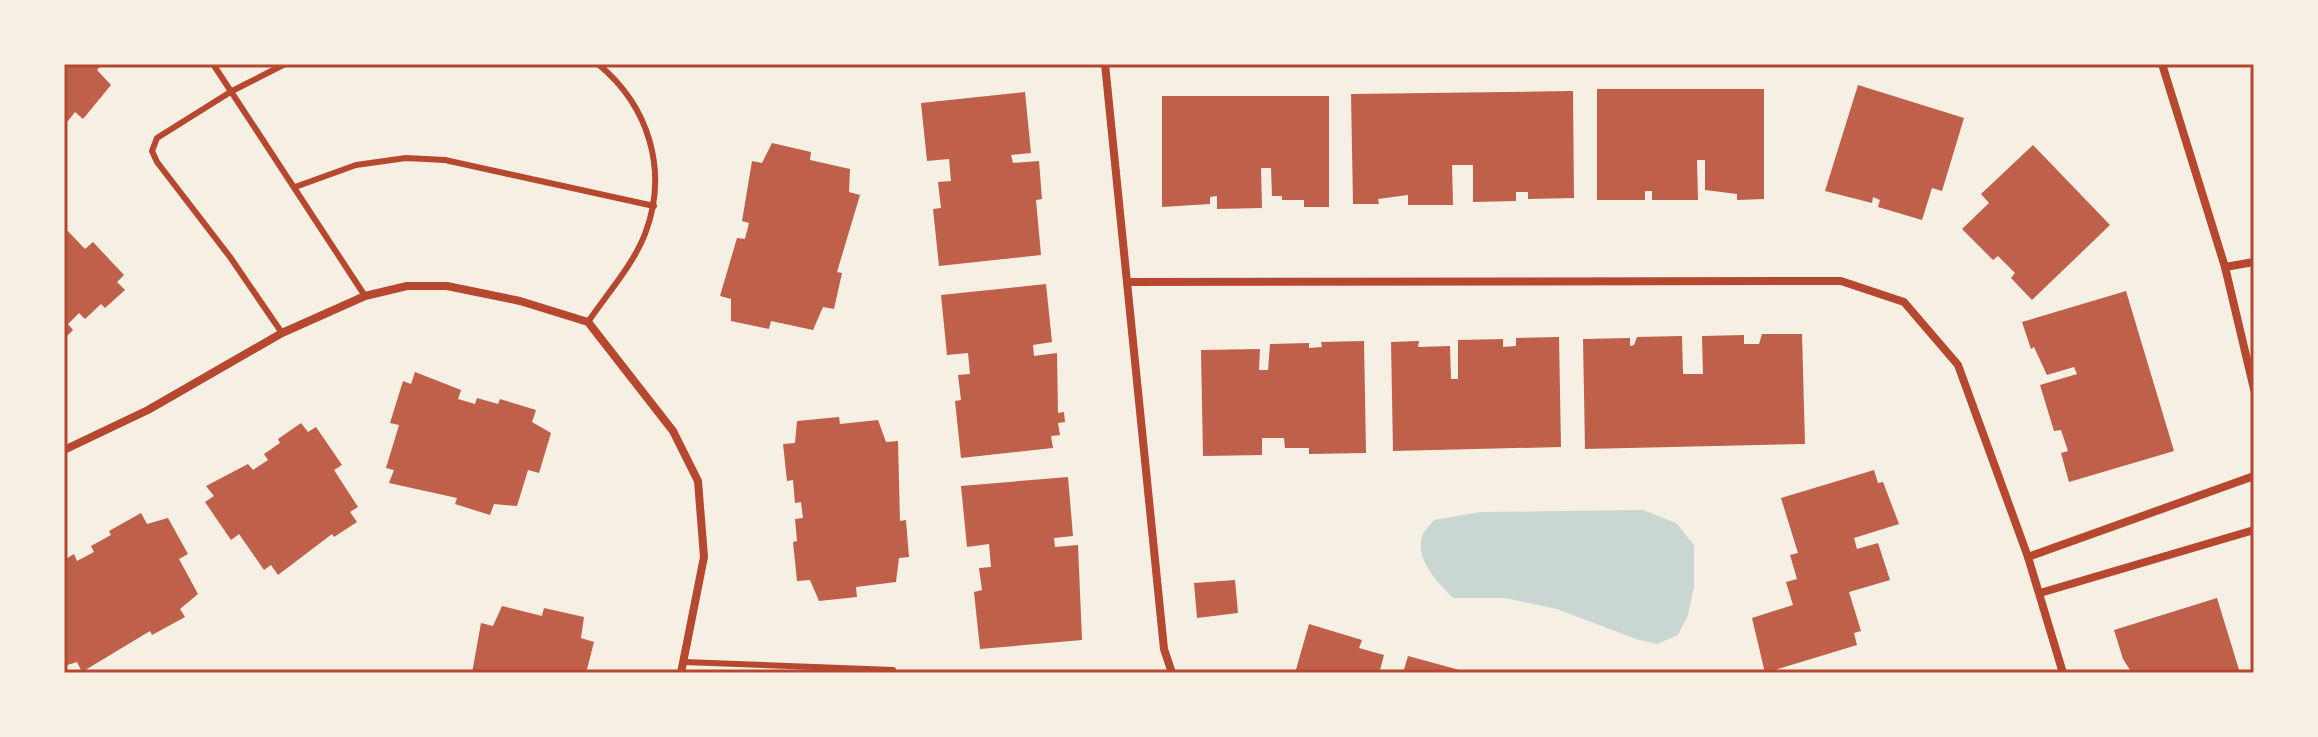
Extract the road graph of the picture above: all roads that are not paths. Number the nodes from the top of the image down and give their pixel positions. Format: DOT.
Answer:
graph roads {
  1 [pos="213,64"];
  2 [pos="285,64"];
  3 [pos="598,64"];
  4 [pos="1105,64"];
  5 [pos="2162,64"];
  6 [pos="232,91"];
  7 [pos="295,187"];
  8 [pos="654,206"];
  9 [pos="2254,262"];
  10 [pos="2225,267"];
  11 [pos="1128,282"];
  12 [pos="365,296"];
  13 [pos="588,322"];
  14 [pos="282,333"];
  15 [pos="2254,389"];
  16 [pos="64,450"];
  17 [pos="2254,476"];
  18 [pos="2254,530"];
  19 [pos="2028,557"];
  20 [pos="2040,593"];
  21 [pos="684,662"];
  22 [pos="893,670"];
  23 [pos="681,673"];
  24 [pos="1172,673"];
  25 [pos="2063,673"];
  1 -- 6 [label="lane"];
  2 -- 6 [label="lane"];
  3 -- 8 [label="lane"];
  4 -- 11 [label="street"];
  5 -- 10 [label="street"];
  6 -- 7 [label="lane"];
  6 -- 14 [label="lane"];
  7 -- 8 [label="lane"];
  7 -- 12 [label="lane"];
  8 -- 13 [label="lane"];
  9 -- 10 [label="street"];
  10 -- 15 [label="street"];
  11 -- 19 [label="street"];
  11 -- 24 [label="street"];
  12 -- 13 [label="street"];
  12 -- 14 [label="street"];
  13 -- 21 [label="street"];
  14 -- 16 [label="street"];
  17 -- 19 [label="street"];
  18 -- 20 [label="street"];
  19 -- 20 [label="street"];
  20 -- 25 [label="street"];
  21 -- 22 [label="lane"];
  21 -- 23 [label="street"];
}
